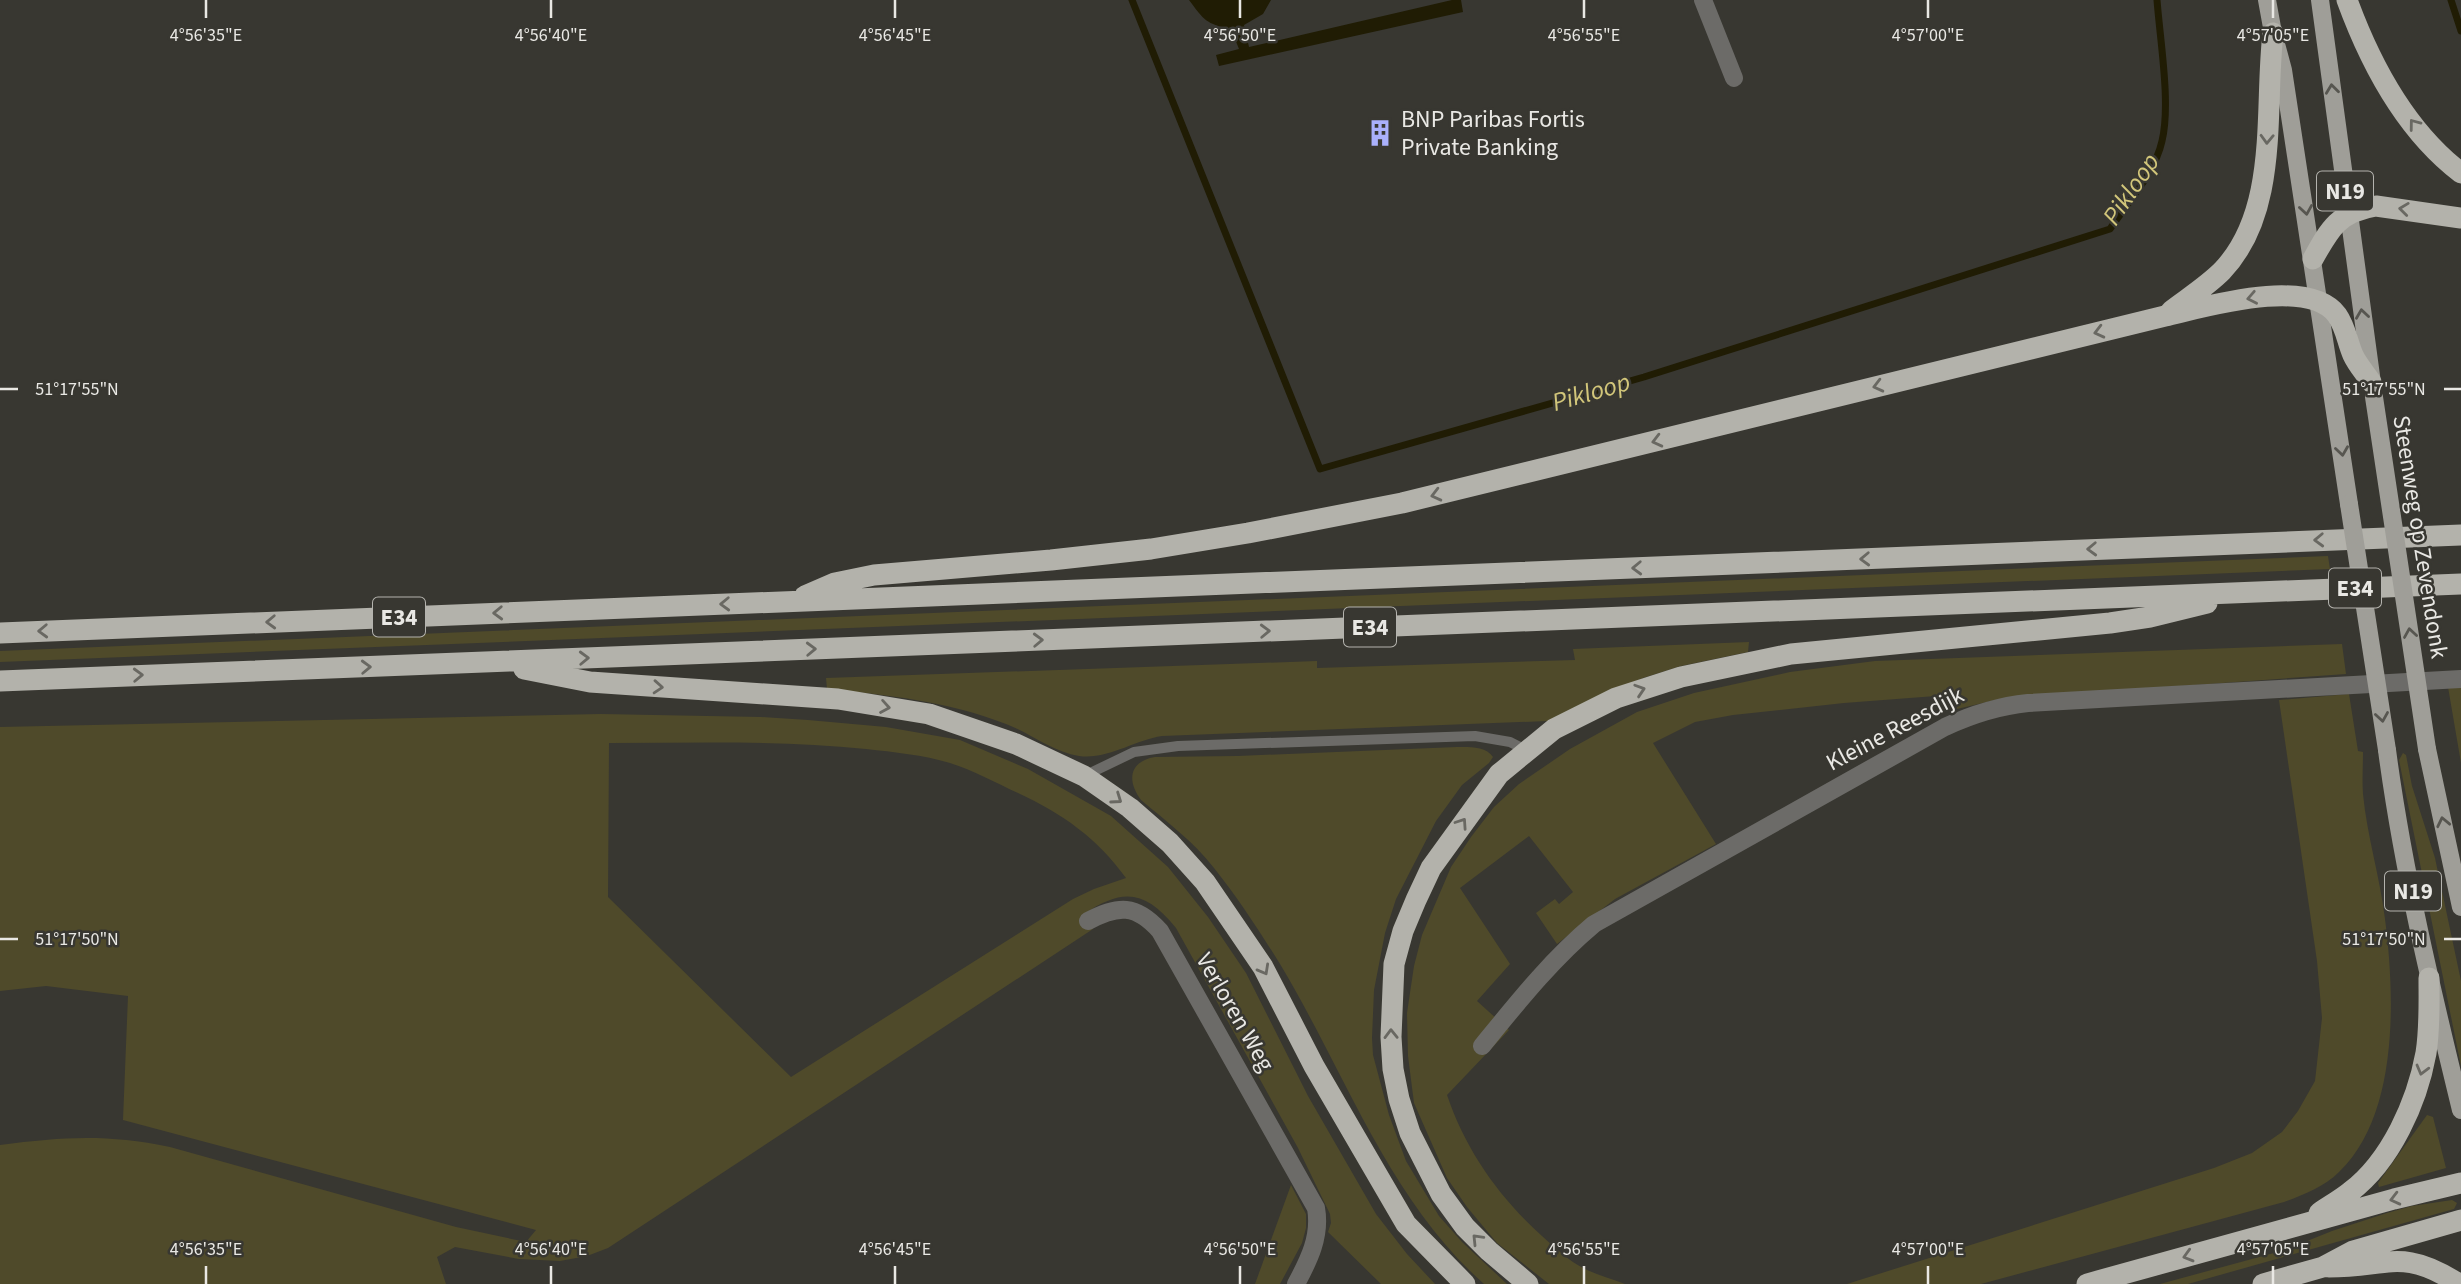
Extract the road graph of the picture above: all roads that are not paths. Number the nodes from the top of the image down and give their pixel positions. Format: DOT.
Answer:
graph roads {
  1 [pos="1703,0"];
  2 [pos="2267,0"];
  3 [pos="2320,0"];
  4 [pos="2347,0"];
  5 [pos="2273,33"];
  6 [pos="1734,78"];
  7 [pos="2461,173"];
  8 [pos="2347,213"];
  9 [pos="2461,218"];
  10 [pos="2314,259"];
  11 [pos="2320,302"];
  12 [pos="2165,316"];
  13 [pos="2373,389"];
  14 [pos="2461,535"];
  15 [pos="2461,584"];
  16 [pos="2250,592"];
  17 [pos="793,601"];
  18 [pos="0,633"];
  19 [pos="491,662"];
  20 [pos="2461,679"];
  21 [pos="0,681"];
  22 [pos="1528,751"];
  23 [pos="1083,776"];
  24 [pos="2461,906"];
  25 [pos="1088,921"];
  26 [pos="2429,978"];
  27 [pos="1482,1046"];
  28 [pos="2461,1110"];
  29 [pos="2461,1183"];
  30 [pos="2461,1220"];
  31 [pos="2301,1224"];
  32 [pos="2323,1267"];
  33 [pos="1296,1284"];
  34 [pos="1465,1284"];
  35 [pos="1528,1284"];
  36 [pos="2087,1284"];
  37 [pos="2263,1284"];
  38 [pos="2459,1284"];
  1 -- 6 [label="street"];
  2 -- 5 [label="main road, N19"];
  8 -- 3 [label="main road, Steenweg op Zevendonk / N19, one-way"];
  7 -- 4 [label="highway, one-way"];
  5 -- 10 [label="main road, N19, one-way"];
  5 -- 12 [label="highway, one-way"];
  9 -- 8 [label="highway, one-way"];
  8 -- 10 [label="highway"];
  13 -- 8 [label="main road, Steenweg op Zevendonk / N19, one-way"];
  10 -- 11 [label="main road, N19"];
  11 -- 12 [label="highway, one-way"];
  11 -- 13 [label="highway"];
  11 -- 26 [label="main road, N19, one-way, bridge"];
  12 -- 17 [label="highway, one-way"];
  24 -- 13 [label="main road, Steenweg op Zevendonk / N19, one-way, bridge"];
  14 -- 17 [label="highway, E34, one-way"];
  15 -- 16 [label="highway, E34"];
  19 -- 16 [label="highway, E34, one-way"];
  22 -- 16 [label="highway, one-way"];
  17 -- 18 [label="highway, E34, one-way"];
  21 -- 19 [label="highway, E34, one-way"];
  19 -- 23 [label="highway, one-way"];
  20 -- 27 [label="street, Kleine Reesdijk"];
  22 -- 23 [label="lane"];
  35 -- 22 [label="highway, one-way"];
  23 -- 34 [label="highway, one-way"];
  25 -- 33 [label="street, Verloren Weg"];
  26 -- 28 [label="main road, N19"];
  26 -- 31 [label="highway, one-way"];
  29 -- 31 [label="highway, one-way"];
  30 -- 32 [label="highway"];
  31 -- 36 [label="highway, one-way"];
  32 -- 37 [label="highway"];
  32 -- 38 [label="highway"];
}
